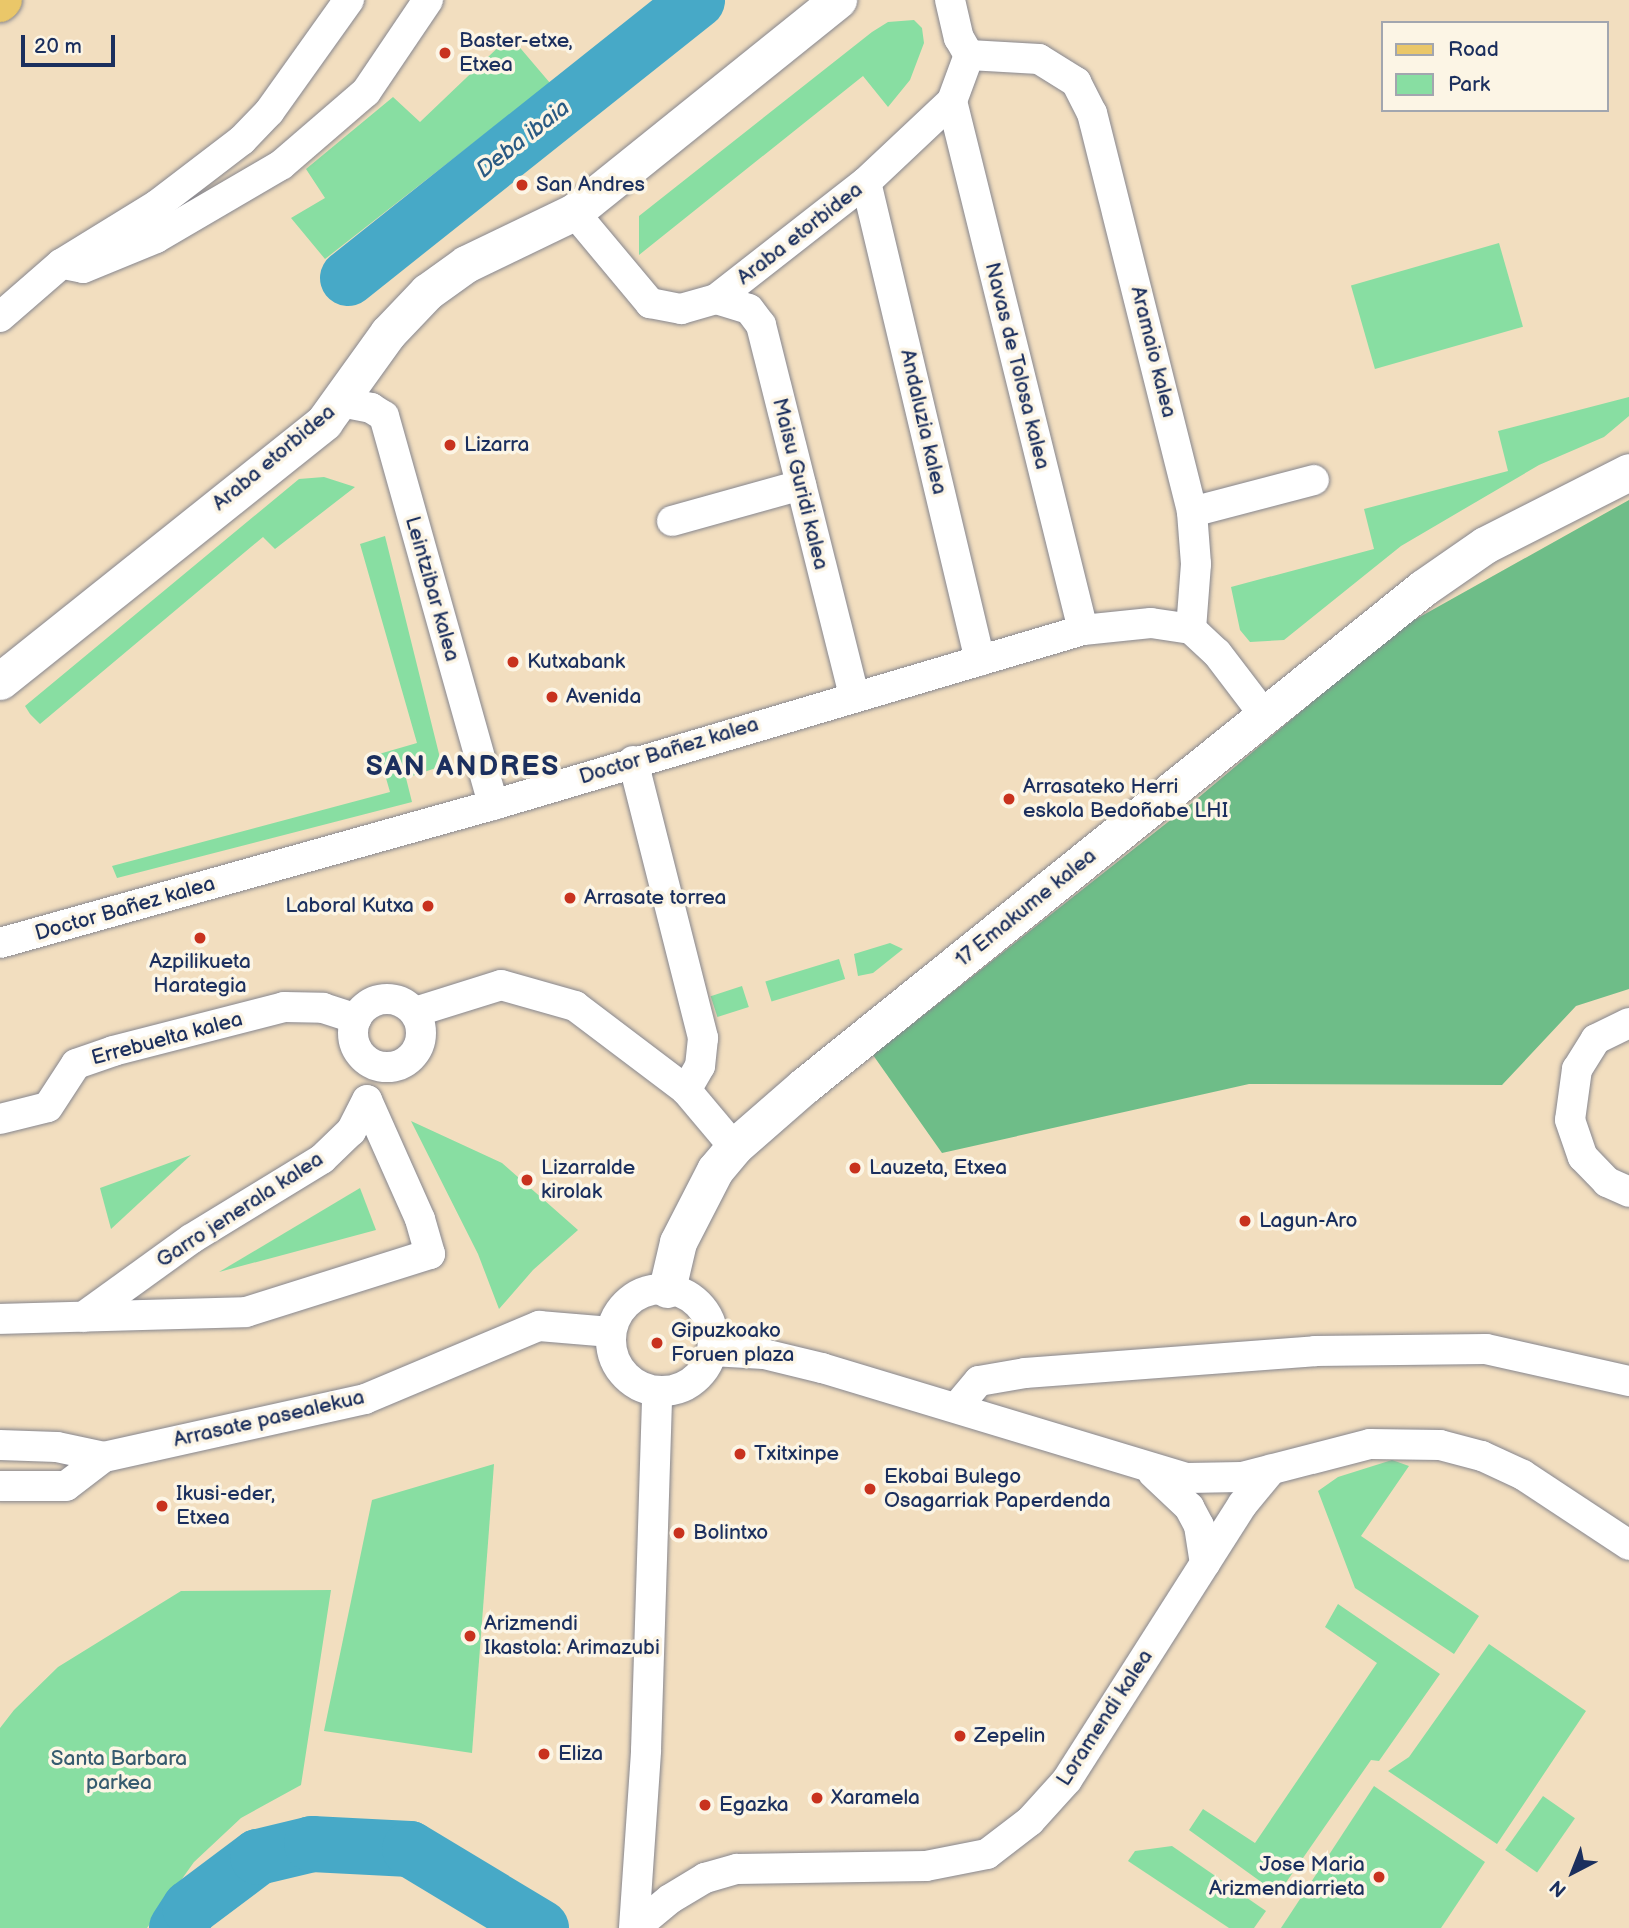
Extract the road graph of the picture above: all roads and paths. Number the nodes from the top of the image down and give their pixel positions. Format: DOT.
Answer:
graph roads {
  1 [pos="349,0"];
  2 [pos="428,0"];
  3 [pos="838,0"];
  4 [pos="950,0"];
  5 [pos="969,55"];
  6 [pos="952,102"];
  7 [pos="866,182"];
  8 [pos="574,212"];
  9 [pos="61,264"];
  10 [pos="716,299"];
  11 [pos="0,317"];
  12 [pos="341,402"];
  13 [pos="1629,472"];
  14 [pos="1314,480"];
  15 [pos="801,485"];
  16 [pos="1192,512"];
  17 [pos="672,521"];
  18 [pos="1191,629"];
  19 [pos="1083,630"];
  20 [pos="980,661"];
  21 [pos="0,681"];
  22 [pos="854,696"];
  23 [pos="1265,716"];
  24 [pos="632,761"];
  25 [pos="494,805"];
  26 [pos="0,943"];
  27 [pos="415,1012"];
  28 [pos="356,1019"];
  29 [pos="1629,1023"];
  30 [pos="372,1064"];
  31 [pos="686,1090"];
  32 [pos="367,1100"];
  33 [pos="0,1119"];
  34 [pos="734,1147"];
  35 [pos="1629,1192"];
  36 [pos="667,1289"];
  37 [pos="83,1317"];
  38 [pos="0,1319"];
  39 [pos="611,1332"];
  40 [pos="712,1351"];
  41 [pos="1629,1381"];
  42 [pos="657,1391"];
  43 [pos="957,1407"];
  44 [pos="0,1445"];
  45 [pos="104,1457"];
  46 [pos="1147,1468"];
  47 [pos="1272,1469"];
  48 [pos="0,1486"];
  49 [pos="1629,1545"];
  50 [pos="1205,1564"];
  51 [pos="635,1928"];
  1 -- 9 [label="street"];
  2 -- 9 [label="street"];
  3 -- 8 [label="street, Araba etorbidea"];
  4 -- 5 [label="street"];
  5 -- 6 [label="street, Araba etorbidea"];
  5 -- 16 [label="street, Aramaio kalea"];
  6 -- 7 [label="street, Araba etorbidea"];
  6 -- 19 [label="street, Navas de Tolosa kalea"];
  7 -- 10 [label="street, Araba etorbidea"];
  7 -- 20 [label="street, Andaluzia kalea"];
  8 -- 10 [label="street, Araba etorbidea"];
  8 -- 12 [label="street, Araba etorbidea"];
  9 -- 11 [label="street"];
  10 -- 15 [label="street, Maisu Guridi kalea"];
  12 -- 21 [label="street, Araba etorbidea"];
  12 -- 25 [label="street, Leintzibar kalea"];
  13 -- 23 [label="street, 17 Emakume kalea"];
  14 -- 16 [label="street"];
  15 -- 17 [label="street"];
  15 -- 22 [label="street, Maisu Guridi kalea"];
  16 -- 18 [label="street, Aramaio kalea"];
  18 -- 19 [label="street, Doctor Bañez kalea"];
  18 -- 23 [label="street"];
  19 -- 20 [label="street, Doctor Bañez kalea"];
  20 -- 22 [label="street, Doctor Bañez kalea"];
  22 -- 24 [label="street, Doctor Bañez kalea"];
  23 -- 34 [label="street, 17 Emakume kalea"];
  24 -- 25 [label="street, Doctor Bañez kalea"];
  24 -- 31 [label="street"];
  25 -- 26 [label="street, Doctor Bañez kalea"];
  27 -- 28 [label="street"];
  27 -- 30 [label="street"];
  27 -- 31 [label="street"];
  28 -- 30 [label="street"];
  28 -- 33 [label="street, Errebuelta kalea"];
  29 -- 35 [label="street"];
  30 -- 32 [label="street"];
  31 -- 34 [label="street"];
  32 -- 37 [label="street, Garro jenerala kalea"];
  32 -- 37 [label="street"];
  34 -- 36 [label="street, 17 Emakume kalea"];
  36 -- 39 [label="street"];
  36 -- 40 [label="street"];
  37 -- 38 [label="street"];
  39 -- 42 [label="street"];
  39 -- 45 [label="street, Arrasate pasealekua"];
  40 -- 42 [label="street"];
  40 -- 43 [label="street"];
  41 -- 43 [label="street"];
  42 -- 51 [label="street"];
  43 -- 46 [label="street"];
  44 -- 45 [label="street, Arrasate pasealekua"];
  45 -- 48 [label="street"];
  46 -- 47 [label="street"];
  46 -- 50 [label="street"];
  47 -- 49 [label="street"];
  47 -- 50 [label="street, Loramendi kalea"];
  50 -- 51 [label="street, Loramendi kalea"];
}
